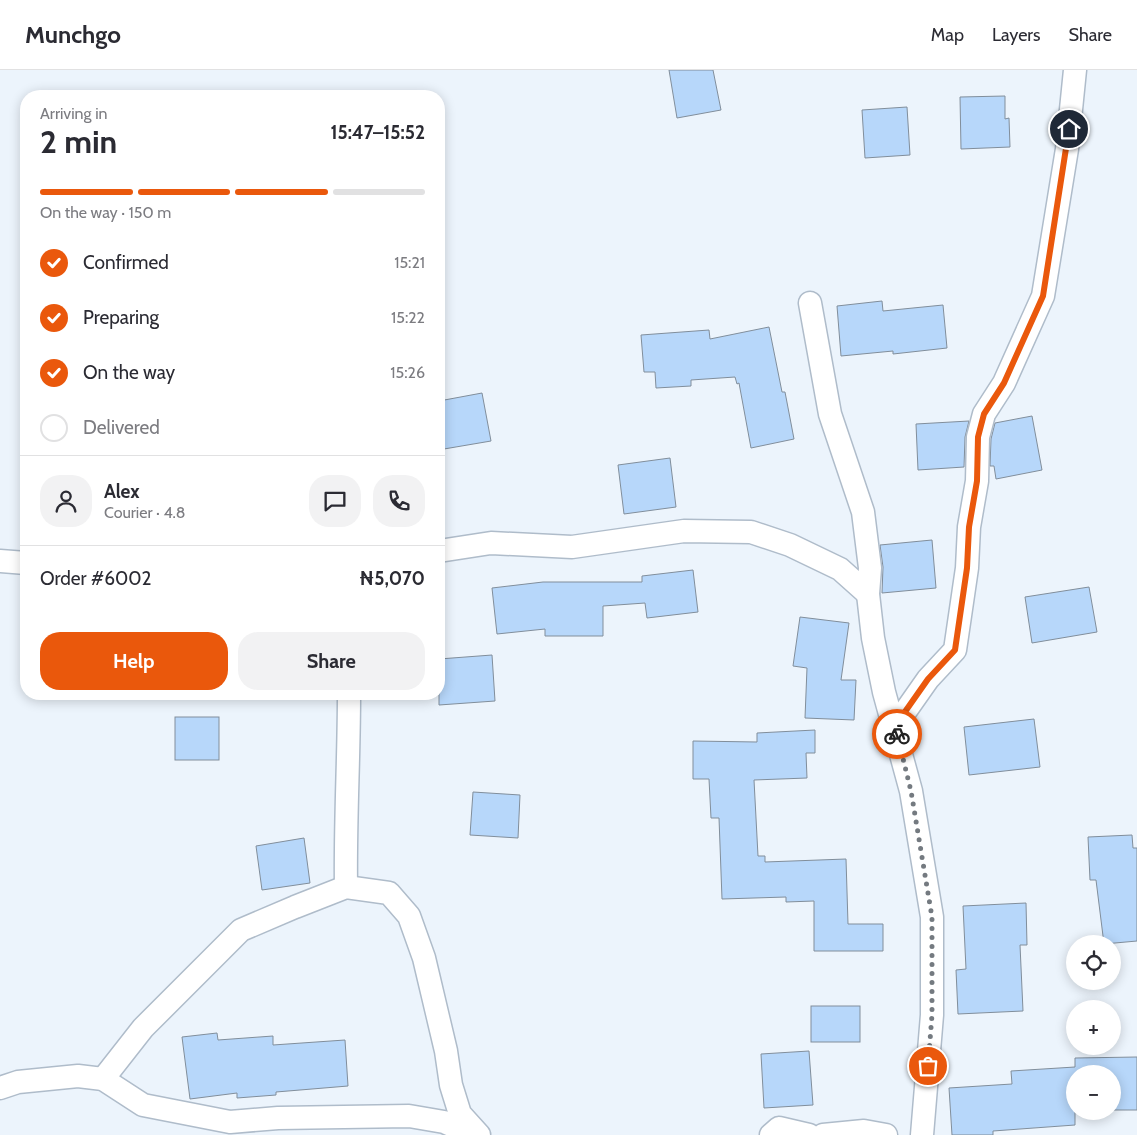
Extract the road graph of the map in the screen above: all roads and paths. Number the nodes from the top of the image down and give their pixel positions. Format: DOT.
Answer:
graph roads {
  1 [pos="1075,70"];
  2 [pos="810,304"];
  3 [pos="445,550"];
  4 [pos="0,560"];
  5 [pos="20,563"];
  6 [pos="868,594"];
  7 [pos="349,700"];
  8 [pos="895,726"];
  9 [pos="346,887"];
  10 [pos="102,1079"];
  11 [pos="0,1088"];
  12 [pos="249,1128"];
  13 [pos="474,1135"];
  14 [pos="479,1135"];
  15 [pos="771,1135"];
  16 [pos="809,1135"];
  17 [pos="823,1135"];
  18 [pos="886,1135"];
  19 [pos="922,1135"];
  1 -- 8 [label="street"];
  2 -- 6 [label="street"];
  3 -- 6 [label="street"];
  4 -- 5 [label="street"];
  6 -- 8 [label="street"];
  7 -- 9 [label="street"];
  8 -- 19 [label="street"];
  9 -- 10 [label="street"];
  9 -- 14 [label="street"];
  10 -- 11 [label="street"];
  10 -- 12 [label="street"];
  12 -- 13 [label="street"];
  15 -- 16 [label="street"];
  17 -- 18 [label="street"];
}
